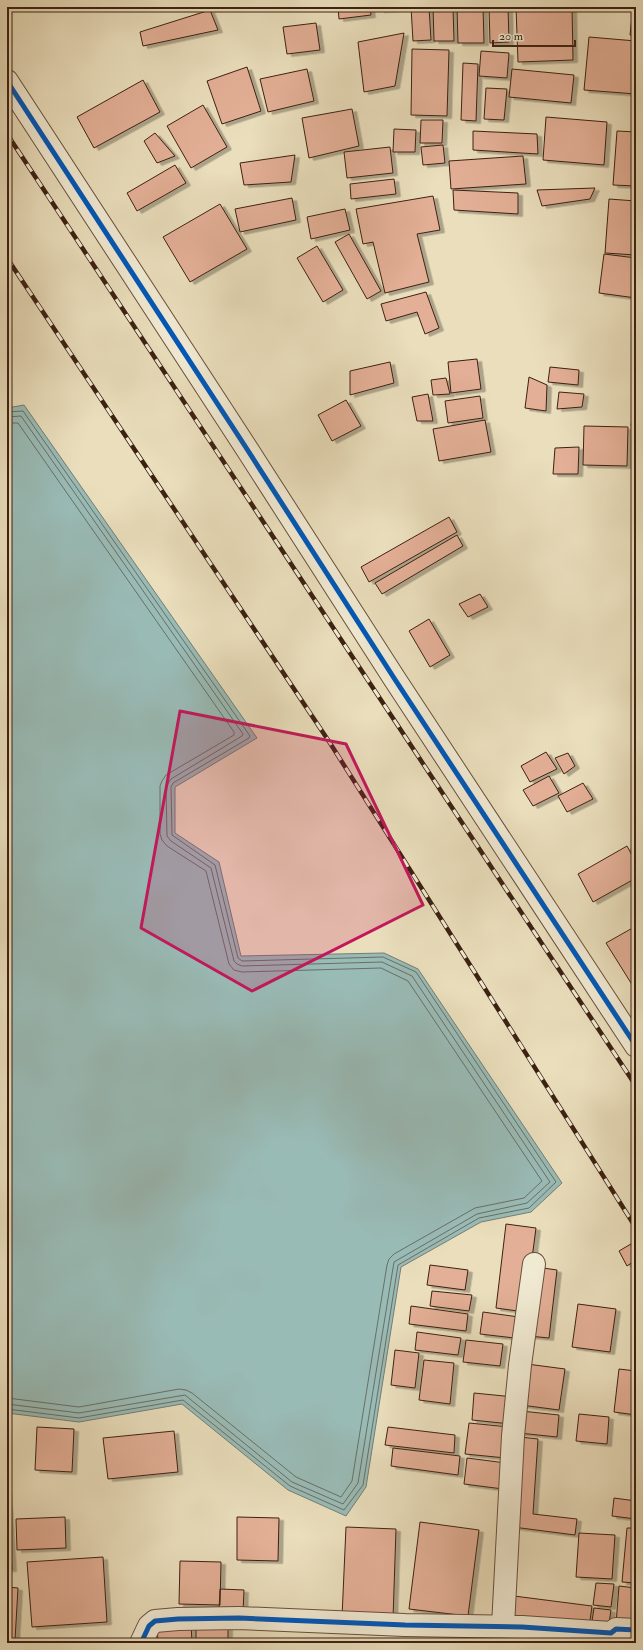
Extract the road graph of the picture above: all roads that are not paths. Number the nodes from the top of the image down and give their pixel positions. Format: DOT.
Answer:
graph roads {
  1 [pos="7,81"];
  2 [pos="636,1046"];
  3 [pos="534,1264"];
  4 [pos="504,1626"];
  5 [pos="636,1630"];
  6 [pos="141,1643"];
  1 -- 2 [label="street"];
  3 -- 4 [label="street"];
  4 -- 5 [label="street"];
  4 -- 6 [label="street"];
}
